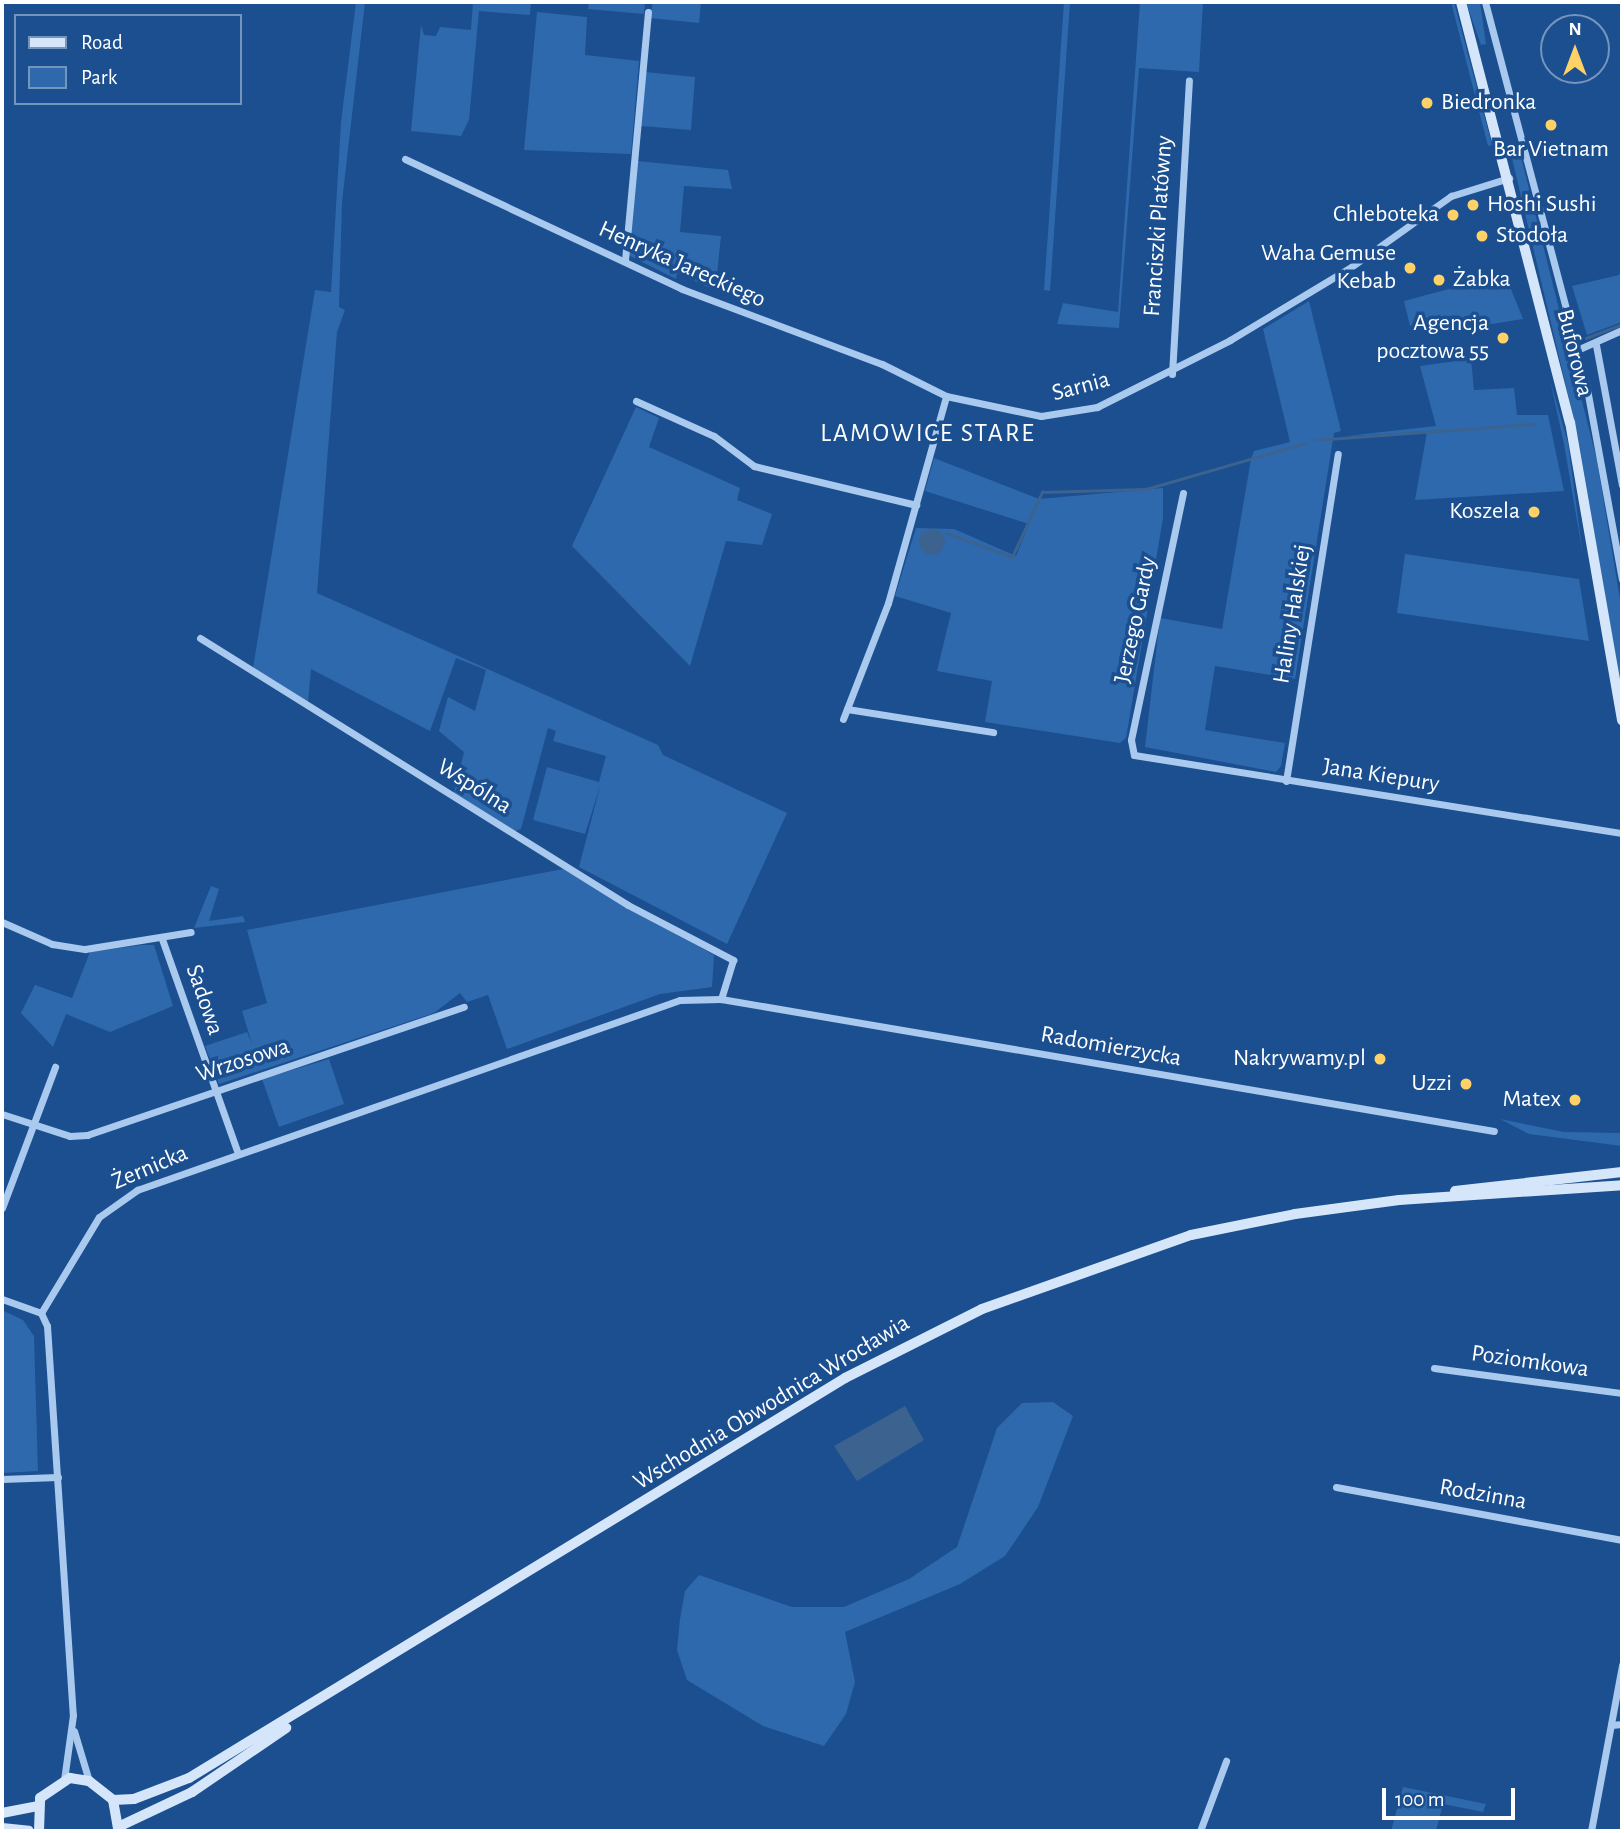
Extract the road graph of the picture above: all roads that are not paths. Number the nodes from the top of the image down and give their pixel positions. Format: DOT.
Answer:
graph roads {
  1 [pos="1461,2"];
  2 [pos="1485,2"];
  3 [pos="648,12"];
  4 [pos="1189,80"];
  5 [pos="405,159"];
  6 [pos="1509,178"];
  7 [pos="625,260"];
  8 [pos="1622,330"];
  9 [pos="1596,345"];
  10 [pos="1577,350"];
  11 [pos="1172,374"];
  12 [pos="946,396"];
  13 [pos="636,401"];
  14 [pos="1338,454"];
  15 [pos="1622,484"];
  16 [pos="1183,493"];
  17 [pos="916,505"];
  18 [pos="1622,579"];
  19 [pos="200,638"];
  20 [pos="848,709"];
  21 [pos="843,719"];
  22 [pos="1622,720"];
  23 [pos="993,732"];
  24 [pos="1134,755"];
  25 [pos="1286,780"];
  26 [pos="1622,833"];
  27 [pos="2,922"];
  28 [pos="191,932"];
  29 [pos="162,939"];
  30 [pos="721,999"];
  31 [pos="464,1007"];
  32 [pos="55,1067"];
  33 [pos="215,1090"];
  34 [pos="2,1114"];
  35 [pos="33,1125"];
  36 [pos="1494,1131"];
  37 [pos="238,1154"];
  38 [pos="1622,1172"];
  39 [pos="1622,1185"];
  40 [pos="1399,1200"];
  41 [pos="2,1208"];
  42 [pos="2,1299"];
  43 [pos="41,1313"];
  44 [pos="1434,1368"];
  45 [pos="1622,1393"];
  46 [pos="58,1477"];
  47 [pos="2,1479"];
  48 [pos="1336,1487"];
  49 [pos="1622,1540"];
  50 [pos="1622,1665"];
  51 [pos="324,1699"];
  52 [pos="1622,1724"];
  53 [pos="1611,1725"];
  54 [pos="73,1727"];
  55 [pos="1226,1761"];
  56 [pos="64,1780"];
  57 [pos="89,1781"];
  58 [pos="113,1800"];
  59 [pos="37,1806"];
  60 [pos="2,1813"];
  61 [pos="2,1828"];
  62 [pos="118,1829"];
  63 [pos="29,1831"];
  64 [pos="38,1831"];
  65 [pos="1200,1831"];
  66 [pos="1591,1831"];
  1 -- 6 [label="street, Buforowa"];
  2 -- 10 [label="street, Buforowa"];
  3 -- 7 [label="street"];
  4 -- 11 [label="street, Franciszki Platówny"];
  5 -- 7 [label="street, Henryka Jareckiego"];
  6 -- 11 [label="street, Sarnia"];
  6 -- 22 [label="street, Buforowa"];
  7 -- 12 [label="street, Henryka Jareckiego"];
  8 -- 9 [label="street"];
  9 -- 10 [label="street"];
  9 -- 15 [label="street"];
  10 -- 18 [label="street, Buforowa"];
  11 -- 12 [label="street, Sarnia"];
  12 -- 17 [label="street"];
  13 -- 17 [label="street"];
  14 -- 25 [label="street, Haliny Halskiej"];
  16 -- 24 [label="street, Jerzego Gardy"];
  17 -- 20 [label="street"];
  19 -- 30 [label="street, Wspólna"];
  20 -- 21 [label="street"];
  20 -- 23 [label="street"];
  24 -- 25 [label="street, Jana Kiepury"];
  25 -- 26 [label="street, Jana Kiepury"];
  27 -- 29 [label="street"];
  28 -- 29 [label="street"];
  29 -- 33 [label="street, Sadowa"];
  30 -- 36 [label="street, Radomierzycka"];
  30 -- 37 [label="street, Żernicka"];
  31 -- 33 [label="street, Wrzosowa"];
  32 -- 35 [label="street"];
  33 -- 35 [label="street, Wrzosowa"];
  33 -- 37 [label="street, Sadowa"];
  34 -- 35 [label="street, Wrzosowa"];
  35 -- 41 [label="street"];
  37 -- 43 [label="street, Żernicka"];
  38 -- 40 [label="street, Wschodnia Obwodnica Wrocławia"];
  39 -- 40 [label="street, Wschodnia Obwodnica Wrocławia"];
  40 -- 51 [label="street, Wschodnia Obwodnica Wrocławia"];
  42 -- 43 [label="street"];
  43 -- 46 [label="street"];
  44 -- 45 [label="street, Poziomkowa"];
  46 -- 47 [label="street"];
  46 -- 54 [label="street"];
  48 -- 49 [label="street, Rodzinna"];
  50 -- 53 [label="street"];
  51 -- 58 [label="street, Wschodnia Obwodnica Wrocławia"];
  51 -- 62 [label="street, Wschodnia Obwodnica Wrocławia"];
  52 -- 53 [label="street"];
  53 -- 66 [label="street"];
  54 -- 56 [label="street"];
  54 -- 57 [label="street"];
  55 -- 65 [label="street"];
  56 -- 57 [label="street"];
  56 -- 59 [label="street"];
  57 -- 58 [label="street"];
  58 -- 62 [label="street"];
  59 -- 60 [label="street"];
  59 -- 64 [label="street"];
  61 -- 63 [label="street"];
}
